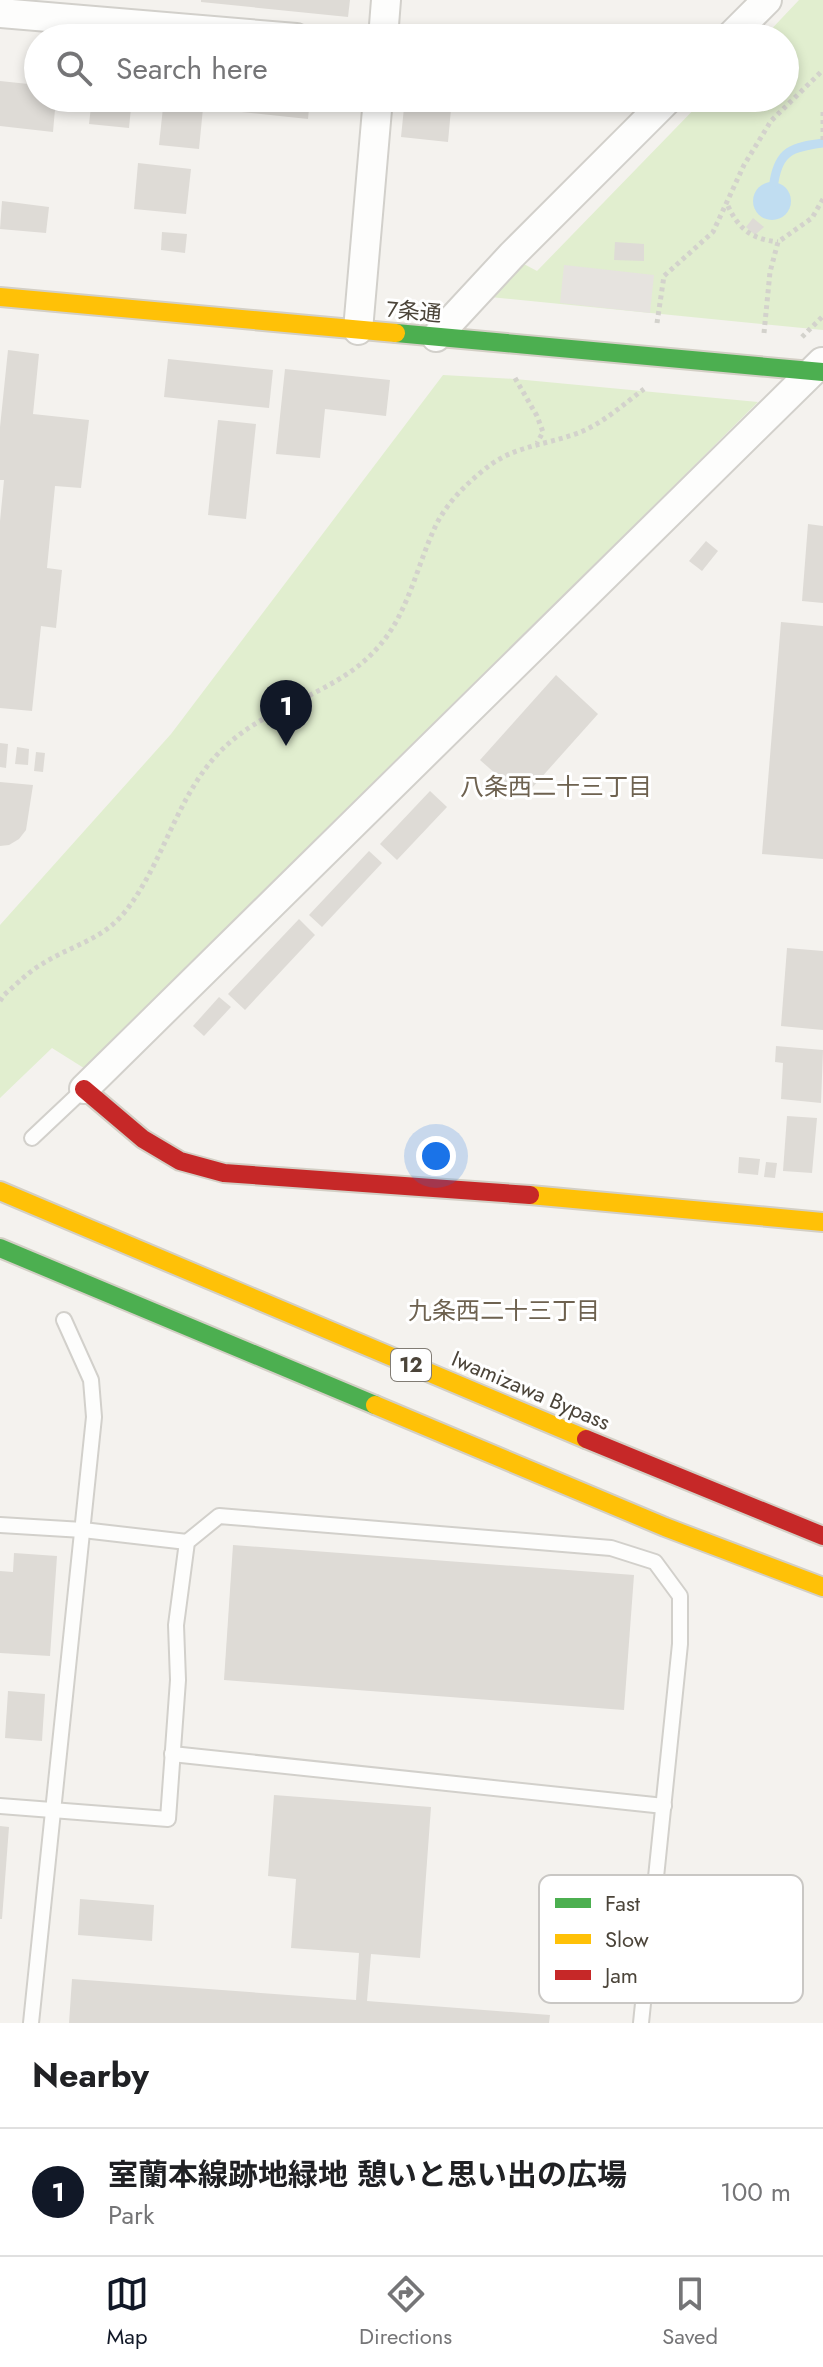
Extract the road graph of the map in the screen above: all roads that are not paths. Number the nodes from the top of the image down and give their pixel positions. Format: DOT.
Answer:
graph roads {
  1 [pos="386,0"];
  2 [pos="767,0"];
  3 [pos="0,13"];
  4 [pos="130,24"];
  5 [pos="384,24"];
  6 [pos="743,24"];
  7 [pos="377,112"];
  8 [pos="655,112"];
  9 [pos="0,297"];
  10 [pos="358,330"];
  11 [pos="436,337"];
  12 [pos="819,368"];
  13 [pos="84,1089"];
  14 [pos="32,1138"];
  15 [pos="0,1191"];
  16 [pos="823,1222"];
  17 [pos="0,1248"];
  18 [pos="64,1320"];
  19 [pos="0,1525"];
  20 [pos="83,1530"];
  21 [pos="823,1536"];
  22 [pos="187,1542"];
  23 [pos="823,1587"];
  24 [pos="172,1754"];
  25 [pos="0,1806"];
  26 [pos="664,1806"];
  27 [pos="54,1811"];
  28 [pos="657,1875"];
  29 [pos="643,2003"];
  30 [pos="31,2023"];
  31 [pos="641,2023"];
  1 -- 5 [label="street"];
  2 -- 6 [label="street"];
  3 -- 4 [label="street"];
  7 -- 10 [label="street"];
  8 -- 11 [label="street"];
  9 -- 10 [label="main road, 7条通"];
  10 -- 11 [label="main road, 7条通"];
  11 -- 12 [label="main road, 7条通"];
  12 -- 13 [label="street"];
  13 -- 14 [label="lane"];
  13 -- 16 [label="main road"];
  15 -- 21 [label="main road, Iwamizawa Bypass / 12"];
  17 -- 23 [label="main road, 12"];
  18 -- 20 [label="lane"];
  19 -- 20 [label="lane"];
  20 -- 22 [label="lane"];
  20 -- 27 [label="lane"];
  22 -- 24 [label="lane"];
  22 -- 26 [label="lane"];
  24 -- 26 [label="lane"];
  24 -- 27 [label="lane"];
  25 -- 27 [label="lane"];
  26 -- 28 [label="lane"];
  27 -- 30 [label="lane"];
  29 -- 31 [label="lane"];
}
